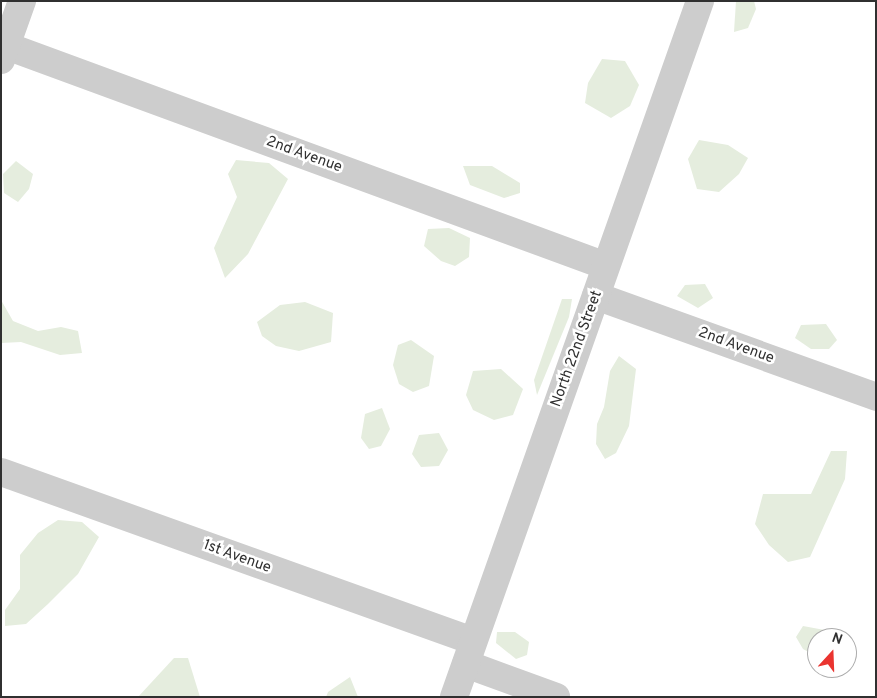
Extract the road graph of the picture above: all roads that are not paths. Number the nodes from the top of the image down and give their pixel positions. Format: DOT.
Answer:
graph roads {
  1 [pos="22,1"];
  2 [pos="700,1"];
  3 [pos="3,50"];
  4 [pos="606,266"];
  5 [pos="596,296"];
  6 [pos="876,397"];
  7 [pos="1,472"];
  8 [pos="469,653"];
  9 [pos="454,697"];
  10 [pos="556,697"];
  1 -- 3 [label="street"];
  2 -- 4 [label="street, North 22nd Street"];
  3 -- 4 [label="street, 2nd Avenue"];
  4 -- 5 [label="street, North 22nd Street"];
  5 -- 6 [label="street, 2nd Avenue"];
  5 -- 8 [label="street, North 22nd Street"];
  7 -- 8 [label="street, 1st Avenue"];
  8 -- 9 [label="street, North 22nd Street"];
  8 -- 10 [label="street, 1st Avenue"];
}
